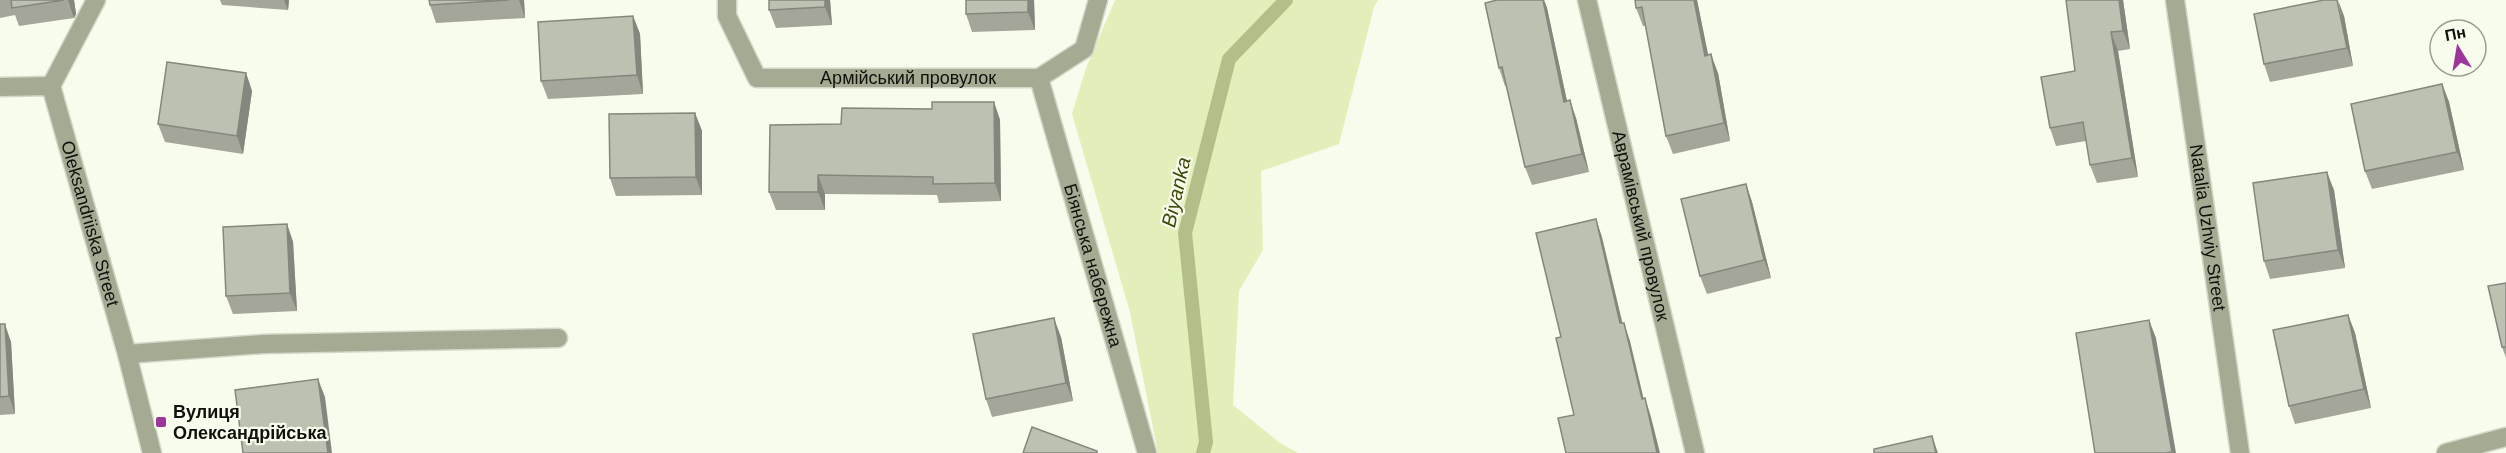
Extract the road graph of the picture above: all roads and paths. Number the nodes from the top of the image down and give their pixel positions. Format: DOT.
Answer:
graph roads {
  1 [pos="96,0"];
  2 [pos="727,0"];
  3 [pos="1098,0"];
  4 [pos="1587,0"];
  5 [pos="2175,0"];
  6 [pos="1038,78"];
  7 [pos="51,86"];
  8 [pos="0,87"];
  9 [pos="558,338"];
  10 [pos="128,354"];
  11 [pos="2506,436"];
  12 [pos="152,453"];
  13 [pos="1147,453"];
  14 [pos="1695,453"];
  15 [pos="2240,453"];
  16 [pos="2446,453"];
  1 -- 7 [label="street"];
  2 -- 6 [label="street, Армійський провулок"];
  3 -- 6 [label="street"];
  4 -- 14 [label="street, Аврамівський провулок"];
  5 -- 15 [label="street, Natalia Uzhviy Street"];
  6 -- 13 [label="street, Біянська набережна"];
  7 -- 8 [label="street"];
  7 -- 10 [label="street, Oleksandriiska Street"];
  9 -- 10 [label="street"];
  10 -- 12 [label="street, Oleksandriiska Street"];
  11 -- 16 [label="street"];
}
